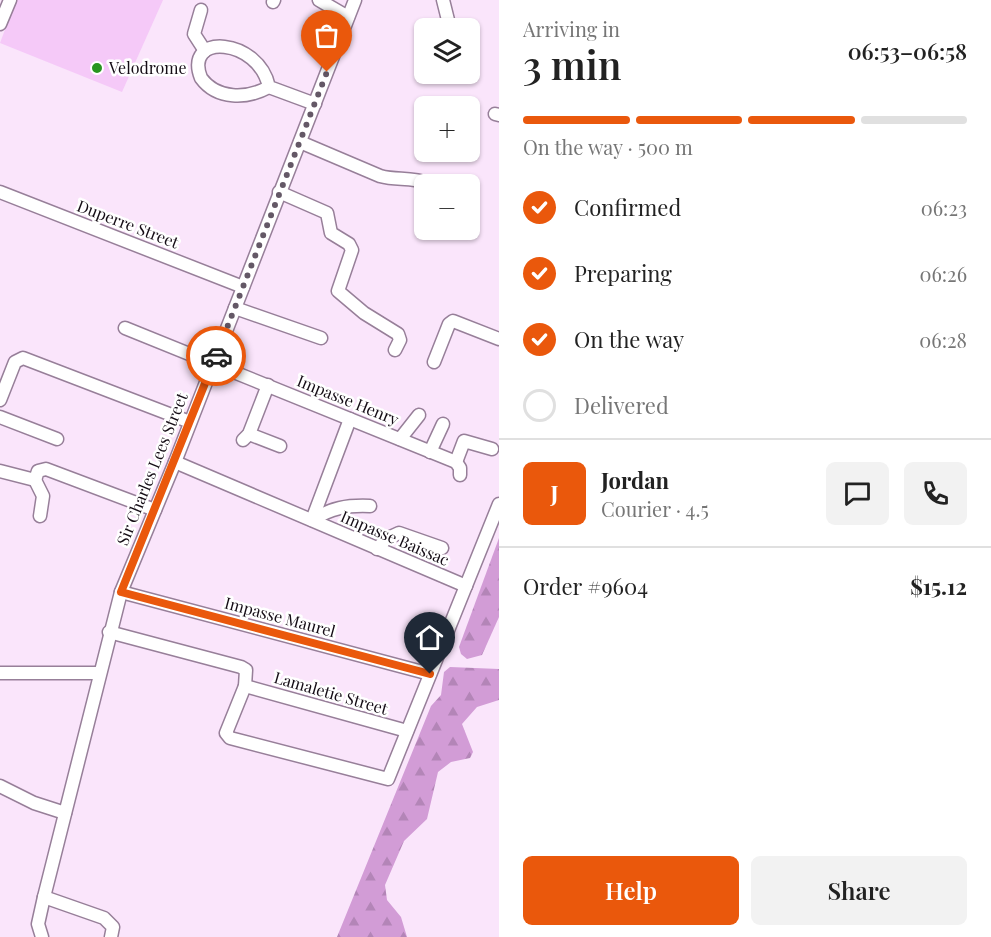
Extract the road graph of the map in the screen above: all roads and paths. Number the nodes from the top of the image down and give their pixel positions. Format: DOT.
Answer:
graph roads {
  1 [pos="10,0"];
  2 [pos="319,0"];
  3 [pos="355,0"];
  4 [pos="443,0"];
  5 [pos="201,10"];
  6 [pos="348,17"];
  7 [pos="448,18"];
  8 [pos="0,24"];
  9 [pos="205,51"];
  10 [pos="269,87"];
  11 [pos="315,104"];
  12 [pos="300,142"];
  13 [pos="414,179"];
  14 [pos="0,192"];
  15 [pos="279,192"];
  16 [pos="243,287"];
  17 [pos="236,308"];
  18 [pos="125,328"];
  19 [pos="321,338"];
  20 [pos="499,339"];
  21 [pos="395,350"];
  22 [pos="434,362"];
  23 [pos="213,364"];
  24 [pos="268,385"];
  25 [pos="0,400"];
  26 [pos="419,415"];
  27 [pos="0,417"];
  28 [pos="350,419"];
  29 [pos="190,422"];
  30 [pos="443,424"];
  31 [pos="57,438"];
  32 [pos="400,439"];
  33 [pos="280,446"];
  34 [pos="492,449"];
  35 [pos="430,452"];
  36 [pos="175,462"];
  37 [pos="456,462"];
  38 [pos="0,471"];
  39 [pos="460,475"];
  40 [pos="35,480"];
  41 [pos="499,504"];
  42 [pos="370,506"];
  43 [pos="156,510"];
  44 [pos="40,516"];
  45 [pos="312,520"];
  46 [pos="442,548"];
  47 [pos="377,549"];
  48 [pos="466,586"];
  49 [pos="121,592"];
  50 [pos="109,632"];
  51 [pos="0,673"];
  52 [pos="98,673"];
  53 [pos="430,674"];
  54 [pos="245,686"];
  55 [pos="407,731"];
  56 [pos="0,786"];
  57 [pos="65,813"];
  58 [pos="44,897"];
  59 [pos="42,937"];
  60 [pos="111,937"];
  1 -- 8 [label="street"];
  2 -- 6 [label="street"];
  3 -- 6 [label="street, Sir Charles Lees Street"];
  4 -- 7 [label="street"];
  5 -- 9 [label="street"];
  6 -- 11 [label="street, Sir Charles Lees Street"];
  9 -- 10 [label="street"];
  9 -- 10 [label="street"];
  10 -- 11 [label="street"];
  11 -- 12 [label="street, Sir Charles Lees Street"];
  12 -- 13 [label="street"];
  12 -- 15 [label="street, Sir Charles Lees Street"];
  14 -- 16 [label="street, Duperre Street"];
  15 -- 16 [label="street, Sir Charles Lees Street"];
  15 -- 21 [label="street"];
  16 -- 17 [label="street, Sir Charles Lees Street"];
  17 -- 19 [label="street"];
  17 -- 23 [label="street, Sir Charles Lees Street"];
  18 -- 23 [label="street, Impasse Henry"];
  20 -- 22 [label="street"];
  23 -- 24 [label="street, Impasse Henry"];
  23 -- 29 [label="street, Sir Charles Lees Street"];
  24 -- 28 [label="street, Impasse Henry"];
  24 -- 33 [label="street"];
  25 -- 29 [label="street"];
  26 -- 32 [label="street"];
  27 -- 31 [label="street"];
  28 -- 32 [label="street, Impasse Henry"];
  28 -- 45 [label="street"];
  29 -- 36 [label="street, Sir Charles Lees Street"];
  30 -- 35 [label="street"];
  32 -- 35 [label="street, Impasse Henry"];
  34 -- 37 [label="street"];
  35 -- 37 [label="street, Impasse Henry"];
  36 -- 43 [label="street, Sir Charles Lees Street"];
  36 -- 45 [label="street, Impasse Baissac"];
  37 -- 39 [label="street"];
  38 -- 40 [label="street"];
  40 -- 43 [label="street"];
  40 -- 44 [label="street"];
  41 -- 48 [label="street"];
  42 -- 45 [label="street"];
  43 -- 49 [label="street, Sir Charles Lees Street"];
  45 -- 47 [label="street, Impasse Baissac"];
  46 -- 47 [label="street"];
  47 -- 48 [label="street, Impasse Baissac"];
  48 -- 53 [label="street"];
  49 -- 50 [label="street, Sir Charles Lees Street"];
  49 -- 53 [label="street, Impasse Maurel"];
  50 -- 52 [label="street, Sir Charles Lees Street"];
  50 -- 54 [label="street"];
  51 -- 52 [label="street"];
  52 -- 57 [label="street, Sir Charles Lees Street"];
  53 -- 55 [label="street"];
  54 -- 55 [label="street, Lamaletie Street"];
  54 -- 55 [label="street"];
  56 -- 57 [label="street"];
  57 -- 58 [label="street, Sir Charles Lees Street"];
  58 -- 59 [label="street, Sir Charles Lees Street"];
  58 -- 60 [label="street"];
}
